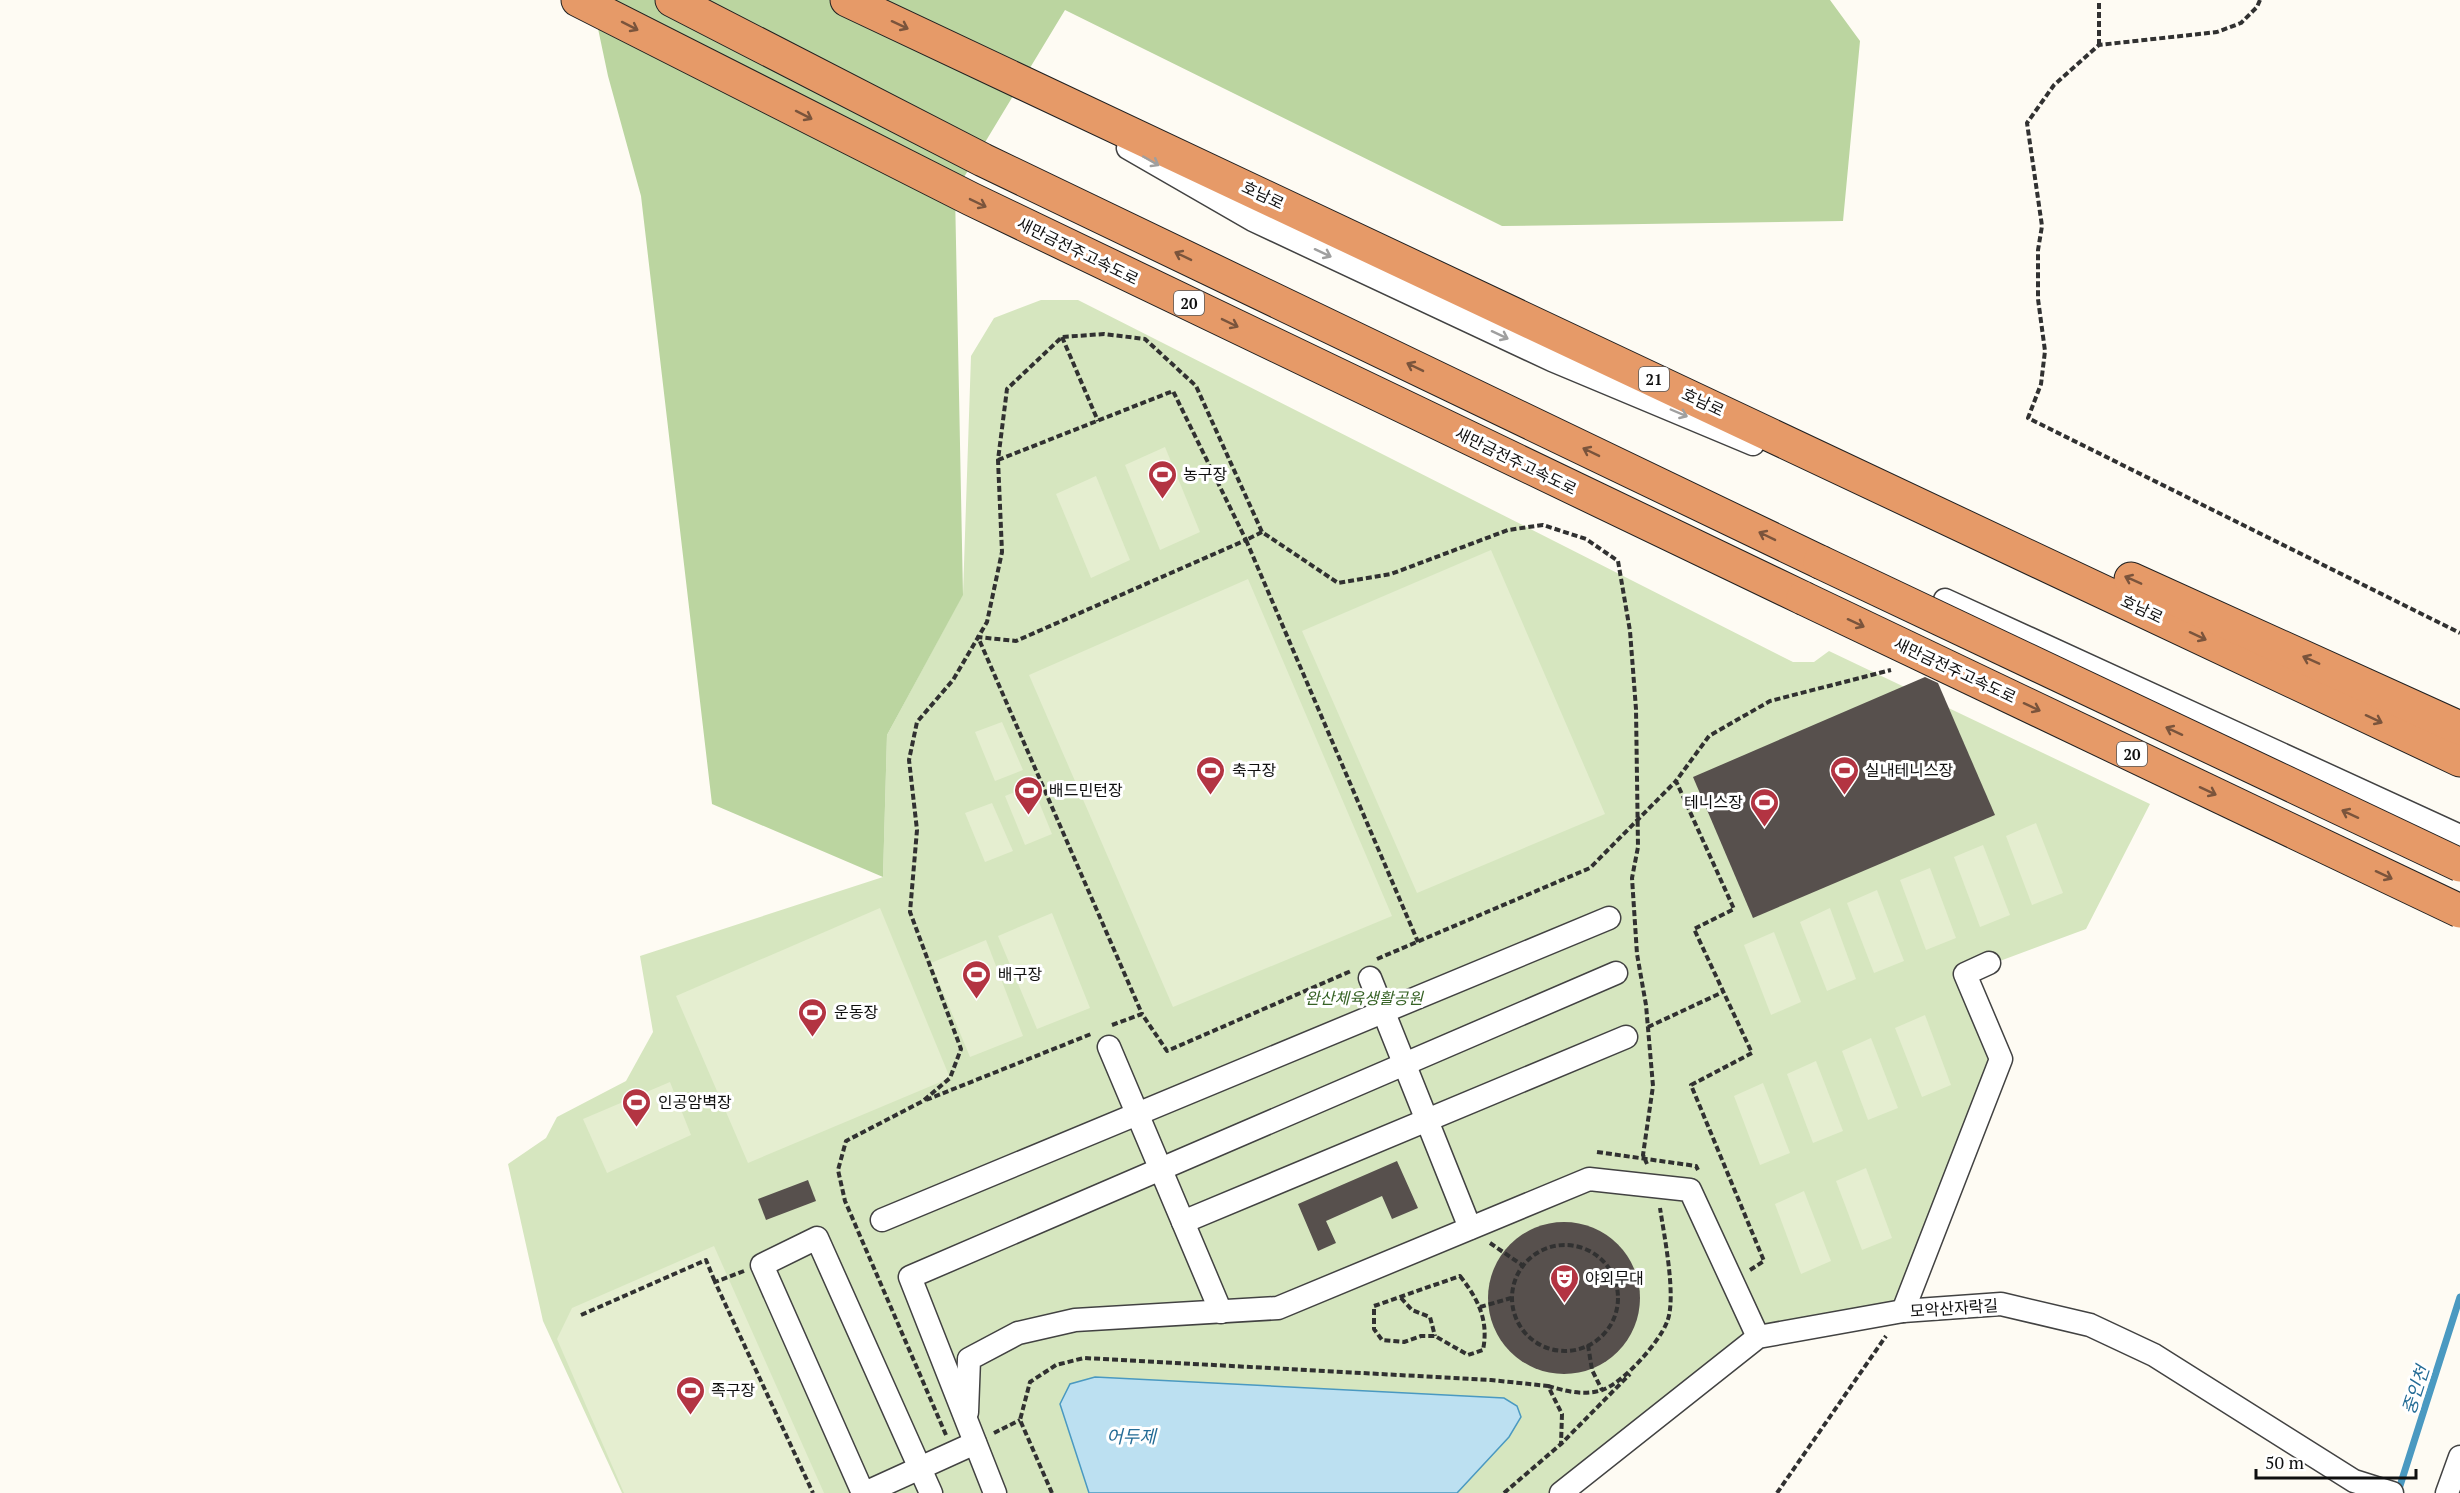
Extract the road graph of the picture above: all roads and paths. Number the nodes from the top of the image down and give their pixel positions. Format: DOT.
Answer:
graph roads {
  1 [pos="578,0"];
  2 [pos="672,0"];
  3 [pos="847,0"];
  4 [pos="899,0"];
  5 [pos="2099,0"];
  6 [pos="2260,0"];
  7 [pos="2099,45"];
  8 [pos="1062,337"];
  9 [pos="1098,421"];
  10 [pos="998,460"];
  11 [pos="1262,532"];
  12 [pos="1246,540"];
  13 [pos="1945,600"];
  14 [pos="2460,633"];
  15 [pos="978,637"];
  16 [pos="1896,669"];
  17 [pos="2460,728"];
  18 [pos="2460,760"];
  19 [pos="1676,782"];
  20 [pos="1638,821"];
  21 [pos="2460,836"];
  22 [pos="2460,866"];
  23 [pos="2460,911"];
  24 [pos="1609,918"];
  25 [pos="1418,942"];
  26 [pos="1989,963"];
  27 [pos="1366,970"];
  28 [pos="1616,974"];
  29 [pos="1724,992"];
  30 [pos="1384,1012"];
  31 [pos="1142,1014"];
  32 [pos="1105,1035"];
  33 [pos="1626,1037"];
  34 [pos="1405,1065"];
  35 [pos="923,1101"];
  36 [pos="1138,1114"];
  37 [pos="1427,1120"];
  38 [pos="1598,1152"];
  39 [pos="1161,1169"];
  40 [pos="1701,1176"];
  41 [pos="1656,1186"];
  42 [pos="882,1220"];
  43 [pos="1183,1222"];
  44 [pos="1470,1228"];
  45 [pos="762,1264"];
  46 [pos="1522,1266"];
  47 [pos="1751,1281"];
  48 [pos="715,1282"];
  49 [pos="1401,1298"];
  50 [pos="1511,1298"];
  51 [pos="1480,1307"];
  52 [pos="1903,1311"];
  53 [pos="1221,1312"];
  54 [pos="581,1315"];
  55 [pos="1435,1336"];
  56 [pos="1758,1337"];
  57 [pos="1588,1345"];
  58 [pos="1636,1367"];
  59 [pos="1548,1386"];
  60 [pos="1602,1390"];
  61 [pos="1020,1420"];
  62 [pos="971,1433"];
  63 [pos="1561,1444"];
  64 [pos="954,1453"];
  65 [pos="2460,1457"];
  66 [pos="920,1468"];
  67 [pos="2386,1491"];
  68 [pos="813,1493"];
  69 [pos="864,1493"];
  70 [pos="931,1493"];
  71 [pos="995,1493"];
  72 [pos="1052,1493"];
  73 [pos="1504,1493"];
  74 [pos="1561,1493"];
  75 [pos="1777,1493"];
  76 [pos="2447,1493"];
  1 -- 23 [label="highway, 새만금전주고속도로 / 20, one-way, bridge"];
  22 -- 2 [label="highway, 20, one-way, bridge"];
  3 -- 18 [label="highway, 호남로 / 21, one-way"];
  17 -- 4 [label="highway, 호남로 / 21, one-way"];
  5 -- 7 [label="path"];
  6 -- 7 [label="path"];
  7 -- 14 [label="path"];
  8 -- 9 [label="path"];
  8 -- 10 [label="path"];
  8 -- 11 [label="path"];
  9 -- 10 [label="path"];
  9 -- 12 [label="path"];
  10 -- 15 [label="path"];
  11 -- 12 [label="path"];
  11 -- 20 [label="path"];
  12 -- 15 [label="path"];
  12 -- 25 [label="path"];
  13 -- 21 [label="street"];
  15 -- 31 [label="path"];
  15 -- 35 [label="path"];
  16 -- 19 [label="path"];
  19 -- 20 [label="path"];
  19 -- 29 [label="path"];
  20 -- 25 [label="path"];
  20 -- 41 [label="path"];
  24 -- 30 [label="street"];
  25 -- 27 [label="path"];
  26 -- 52 [label="street"];
  27 -- 30 [label="street"];
  27 -- 31 [label="path"];
  28 -- 34 [label="street"];
  29 -- 33 [label="path"];
  29 -- 47 [label="path"];
  30 -- 34 [label="street"];
  30 -- 36 [label="street"];
  31 -- 32 [label="path"];
  32 -- 35 [label="path"];
  32 -- 36 [label="street"];
  33 -- 37 [label="street"];
  34 -- 37 [label="street"];
  34 -- 39 [label="street"];
  35 -- 64 [label="path"];
  36 -- 39 [label="street"];
  36 -- 42 [label="street"];
  37 -- 43 [label="street"];
  37 -- 44 [label="street"];
  38 -- 40 [label="path"];
  39 -- 43 [label="street"];
  39 -- 62 [label="street"];
  41 -- 44 [label="street"];
  41 -- 56 [label="street"];
  41 -- 58 [label="path"];
  43 -- 53 [label="street"];
  44 -- 46 [label="path"];
  44 -- 53 [label="street"];
  45 -- 48 [label="path"];
  45 -- 66 [label="street"];
  45 -- 69 [label="street"];
  46 -- 50 [label="path"];
  46 -- 57 [label="path"];
  48 -- 54 [label="path"];
  48 -- 68 [label="path"];
  49 -- 51 [label="path"];
  49 -- 55 [label="path"];
  49 -- 55 [label="path"];
  50 -- 51 [label="path"];
  50 -- 57 [label="path"];
  51 -- 55 [label="path"];
  52 -- 56 [label="street, 모악산자락길"];
  52 -- 67 [label="street, 모악산자락길"];
  52 -- 75 [label="path"];
  53 -- 62 [label="street"];
  56 -- 74 [label="street, 모악산자락길"];
  57 -- 60 [label="path"];
  58 -- 60 [label="path"];
  58 -- 63 [label="path"];
  59 -- 60 [label="path"];
  59 -- 61 [label="path"];
  59 -- 63 [label="path"];
  61 -- 62 [label="path"];
  61 -- 72 [label="path"];
  62 -- 64 [label="street"];
  62 -- 71 [label="street"];
  63 -- 73 [label="path"];
  64 -- 66 [label="street"];
  65 -- 76 [label="street"];
  66 -- 69 [label="street"];
  66 -- 70 [label="street"];
}
